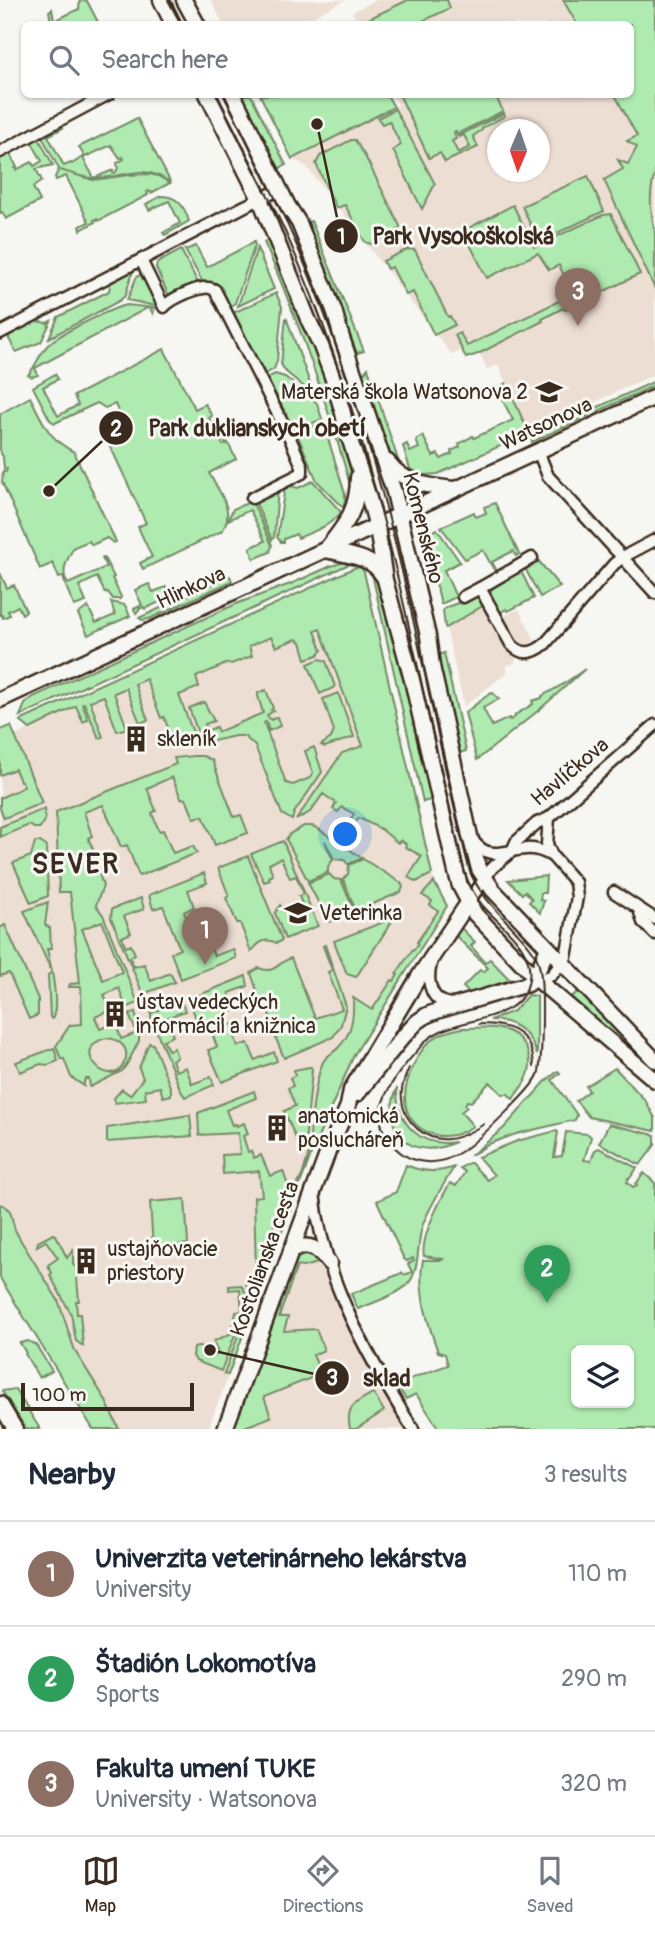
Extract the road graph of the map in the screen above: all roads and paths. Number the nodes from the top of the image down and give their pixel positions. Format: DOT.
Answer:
graph roads {
  1 [pos="161,0"];
  2 [pos="184,0"];
  3 [pos="172,21"];
  4 [pos="195,21"];
  5 [pos="101,98"];
  6 [pos="209,98"];
  7 [pos="235,98"];
  8 [pos="0,152"];
  9 [pos="281,190"];
  10 [pos="260,199"];
  11 [pos="141,260"];
  12 [pos="0,333"];
  13 [pos="655,397"];
  14 [pos="538,451"];
  15 [pos="382,453"];
  16 [pos="358,467"];
  17 [pos="455,489"];
  18 [pos="252,498"];
  19 [pos="401,516"];
  20 [pos="377,527"];
  21 [pos="655,540"];
  22 [pos="326,550"];
  23 [pos="623,557"];
  24 [pos="532,558"];
  25 [pos="385,580"];
  26 [pos="480,588"];
  27 [pos="655,593"];
  28 [pos="463,597"];
  29 [pos="0,700"];
  30 [pos="655,725"];
  31 [pos="549,818"];
  32 [pos="470,836"];
  33 [pos="512,851"];
  34 [pos="552,856"];
  35 [pos="484,878"];
  36 [pos="614,892"];
  37 [pos="468,903"];
  38 [pos="639,909"];
  39 [pos="655,919"];
  40 [pos="655,934"];
  41 [pos="548,948"];
  42 [pos="435,954"];
  43 [pos="563,964"];
  44 [pos="534,981"];
  45 [pos="459,1004"];
  46 [pos="655,1060"];
  47 [pos="655,1080"];
  48 [pos="348,1106"];
  49 [pos="314,1189"];
  50 [pos="291,1250"];
  51 [pos="328,1263"];
  52 [pos="0,1404"];
  53 [pos="15,1429"];
  54 [pos="225,1429"];
  55 [pos="413,1429"];
  1 -- 3 [label="street"];
  2 -- 4 [label="street"];
  5 -- 8 [label="street"];
  6 -- 10 [label="street"];
  7 -- 9 [label="street, Komenského"];
  9 -- 10 [label="street"];
  9 -- 15 [label="street, Komenského"];
  10 -- 11 [label="street"];
  10 -- 16 [label="street"];
  11 -- 12 [label="street"];
  11 -- 18 [label="street"];
  13 -- 14 [label="street, Watsonova"];
  14 -- 17 [label="street, Watsonova"];
  14 -- 23 [label="street"];
  15 -- 17 [label="street"];
  15 -- 19 [label="street, Komenského"];
  16 -- 20 [label="street"];
  16 -- 22 [label="street"];
  17 -- 19 [label="street, Watsonova"];
  19 -- 20 [label="street, Hlinkova"];
  19 -- 32 [label="street, Komenského"];
  20 -- 22 [label="street, Hlinkova"];
  20 -- 25 [label="street"];
  21 -- 23 [label="street"];
  22 -- 25 [label="street"];
  22 -- 29 [label="street, Hlinkova"];
  23 -- 26 [label="street"];
  23 -- 27 [label="street"];
  24 -- 26 [label="street"];
  25 -- 37 [label="street"];
  26 -- 28 [label="street"];
  30 -- 31 [label="street, Havlíčkova"];
  31 -- 33 [label="street, Havlíčkova"];
  31 -- 34 [label="street"];
  32 -- 33 [label="street"];
  32 -- 35 [label="street, Komenského"];
  33 -- 34 [label="street"];
  33 -- 35 [label="street, Havlíčkova"];
  34 -- 43 [label="street"];
  35 -- 37 [label="street, Havlíčkova"];
  35 -- 41 [label="street, Komenského"];
  36 -- 38 [label="street"];
  37 -- 42 [label="street, Kostolianska cesta"];
  37 -- 44 [label="street"];
  38 -- 39 [label="street"];
  38 -- 40 [label="street"];
  41 -- 43 [label="street, Komenského"];
  41 -- 44 [label="street"];
  42 -- 45 [label="street, Kostolianska cesta"];
  42 -- 48 [label="street, Kostolianska cesta"];
  43 -- 44 [label="street"];
  43 -- 46 [label="street, Komenského"];
  44 -- 45 [label="street, Kostolianska cesta"];
  44 -- 47 [label="street"];
  45 -- 48 [label="street, Kostolianska cesta"];
  48 -- 49 [label="street, Kostolianska cesta"];
  49 -- 50 [label="street, Kostolianska cesta"];
  49 -- 51 [label="street"];
  50 -- 51 [label="street"];
  50 -- 54 [label="street, Kostolianska cesta"];
  51 -- 55 [label="street"];
  52 -- 53 [label="street"];
}
